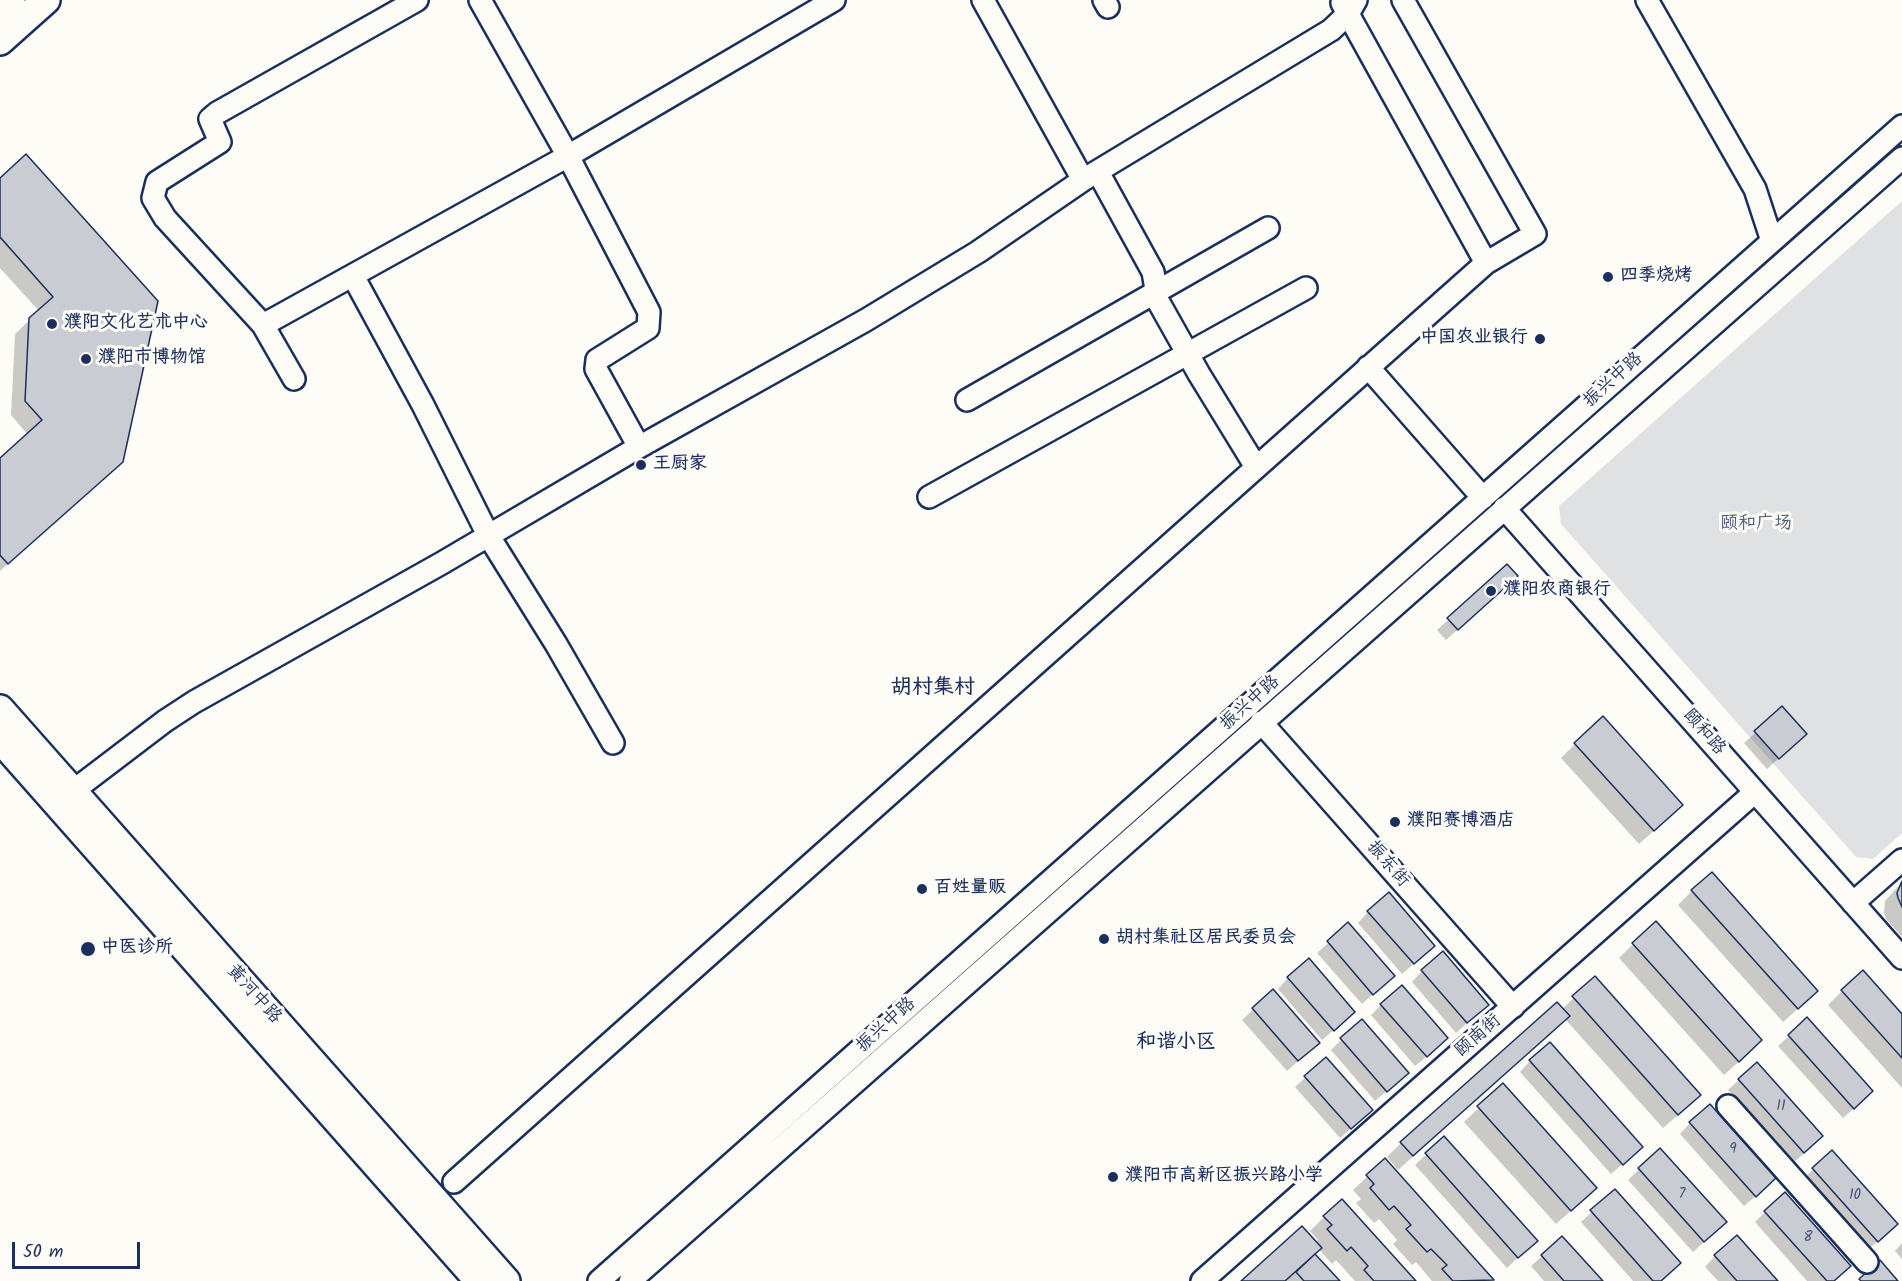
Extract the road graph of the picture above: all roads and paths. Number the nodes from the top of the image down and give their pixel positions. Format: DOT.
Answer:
graph roads {
  1 [pos="11,0"];
  2 [pos="46,0"];
  3 [pos="417,0"];
  4 [pos="480,0"];
  5 [pos="834,0"];
  6 [pos="983,0"];
  7 [pos="1403,0"];
  8 [pos="1647,0"];
  9 [pos="1348,5"];
  10 [pos="0,10"];
  11 [pos="0,41"];
  12 [pos="1902,126"];
  13 [pos="568,156"];
  14 [pos="1902,158"];
  15 [pos="1091,176"];
  16 [pos="1268,228"];
  17 [pos="1773,241"];
  18 [pos="1486,262"];
  19 [pos="353,276"];
  20 [pos="1306,288"];
  21 [pos="1156,292"];
  22 [pos="263,325"];
  23 [pos="1188,354"];
  24 [pos="1368,367"];
  25 [pos="294,379"];
  26 [pos="967,400"];
  27 [pos="639,447"];
  28 [pos="1256,467"];
  29 [pos="929,497"];
  30 [pos="1483,498"];
  31 [pos="1504,508"];
  32 [pos="488,536"];
  33 [pos="0,709"];
  34 [pos="1262,722"];
  35 [pos="0,739"];
  36 [pos="613,743"];
  37 [pos="73,791"];
  38 [pos="1755,792"];
  39 [pos="1902,860"];
  40 [pos="1854,903"];
  41 [pos="1902,958"];
  42 [pos="1513,1007"];
  43 [pos="1728,1107"];
  44 [pos="454,1182"];
  45 [pos="1867,1262"];
  46 [pos="479,1281"];
  47 [pos="506,1281"];
  48 [pos="599,1281"];
  49 [pos="630,1281"];
  50 [pos="1202,1281"];
  1 -- 10 [label="main road"];
  2 -- 11 [label="main road"];
  3 -- 22 [label="street"];
  4 -- 13 [label="street"];
  5 -- 13 [label="street"];
  6 -- 15 [label="street"];
  7 -- 18 [label="street"];
  8 -- 17 [label="street"];
  9 -- 15 [label="street"];
  9 -- 18 [label="street"];
  12 -- 17 [label="street, 振兴中路"];
  13 -- 19 [label="street"];
  13 -- 27 [label="street"];
  14 -- 31 [label="street, 振兴中路"];
  15 -- 21 [label="street"];
  15 -- 27 [label="street"];
  16 -- 21 [label="street"];
  17 -- 30 [label="street, 振兴中路"];
  18 -- 24 [label="street"];
  19 -- 22 [label="street"];
  19 -- 32 [label="street"];
  20 -- 23 [label="street"];
  21 -- 23 [label="street"];
  21 -- 26 [label="street"];
  22 -- 25 [label="street"];
  23 -- 28 [label="street"];
  23 -- 29 [label="street"];
  24 -- 28 [label="street"];
  24 -- 30 [label="street"];
  27 -- 32 [label="street"];
  28 -- 44 [label="street"];
  30 -- 48 [label="street, 振兴中路"];
  31 -- 34 [label="street, 振兴中路"];
  31 -- 38 [label="street, 颐和路"];
  32 -- 36 [label="street"];
  32 -- 37 [label="street"];
  33 -- 37 [label="main road, 黄河中路"];
  34 -- 42 [label="street, 振东街"];
  34 -- 49 [label="street, 振兴中路"];
  35 -- 46 [label="main road, 黄河中路"];
  37 -- 47 [label="main road, 黄河中路"];
  38 -- 40 [label="street, 颐和路"];
  38 -- 42 [label="street, 颐南街"];
  39 -- 40 [label="street"];
  40 -- 41 [label="street, 颐和路"];
  42 -- 50 [label="street, 颐南街"];
  43 -- 45 [label="street"];
}
